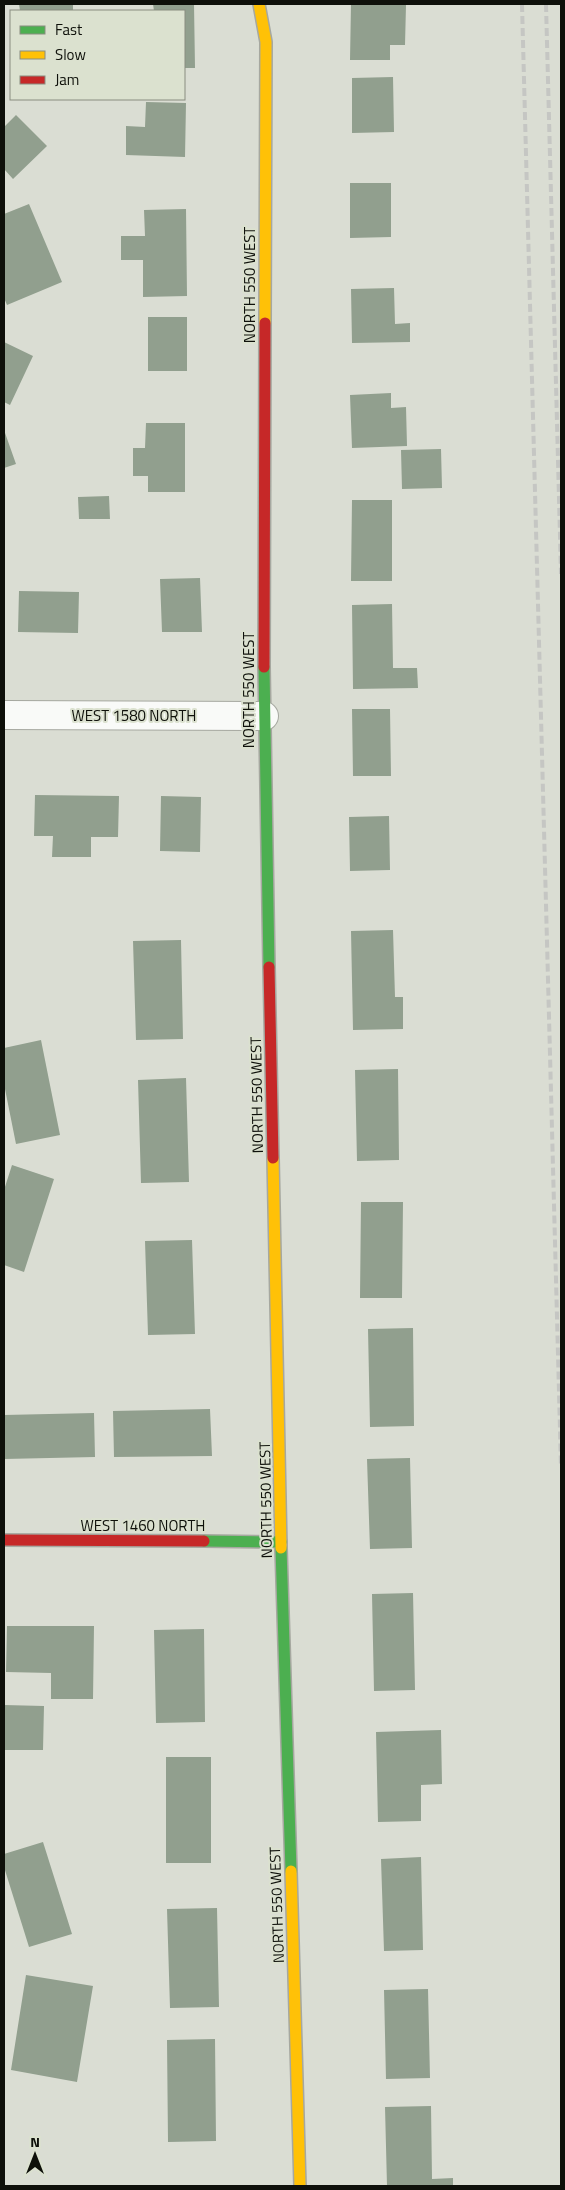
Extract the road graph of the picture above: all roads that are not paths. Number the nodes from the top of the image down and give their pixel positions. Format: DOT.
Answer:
graph roads {
  1 [pos="260,4"];
  2 [pos="4,715"];
  3 [pos="264,716"];
  4 [pos="4,1540"];
  5 [pos="281,1542"];
  6 [pos="300,2186"];
  1 -- 3 [label="street, NORTH 550 WEST"];
  2 -- 3 [label="street, WEST 1580 NORTH"];
  3 -- 5 [label="street, NORTH 550 WEST"];
  4 -- 5 [label="street, WEST 1460 NORTH"];
  5 -- 6 [label="street, NORTH 550 WEST"];
}
